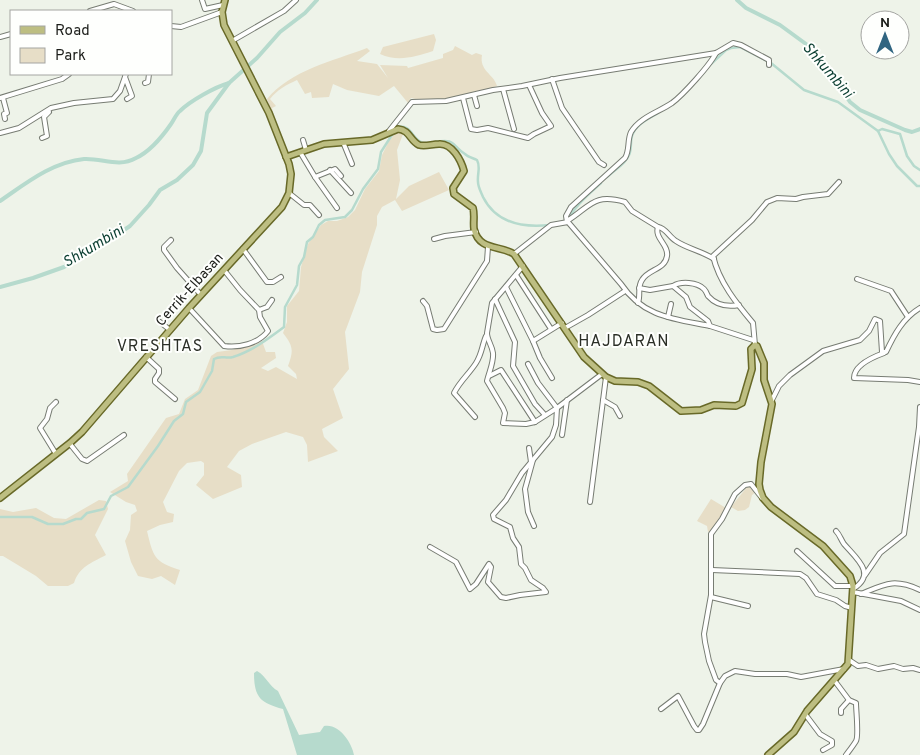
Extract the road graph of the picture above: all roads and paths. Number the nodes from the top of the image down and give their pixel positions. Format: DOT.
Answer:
graph roads {
  1 [pos="202,0"];
  2 [pos="296,0"];
  3 [pos="224,2"];
  4 [pos="93,10"];
  5 [pos="130,10"];
  6 [pos="222,12"];
  7 [pos="172,26"];
  8 [pos="178,28"];
  9 [pos="172,32"];
  10 [pos="233,42"];
  11 [pos="716,53"];
  12 [pos="769,63"];
  13 [pos="68,75"];
  14 [pos="149,75"];
  15 [pos="126,76"];
  16 [pos="552,79"];
  17 [pos="145,83"];
  18 [pos="528,85"];
  19 [pos="503,89"];
  20 [pos="474,95"];
  21 [pos="1,98"];
  22 [pos="127,98"];
  23 [pos="463,98"];
  24 [pos="477,106"];
  25 [pos="51,108"];
  26 [pos="5,119"];
  27 [pos="514,129"];
  28 [pos="388,131"];
  29 [pos="0,133"];
  30 [pos="42,138"];
  31 [pos="303,140"];
  32 [pos="343,142"];
  33 [pos="303,151"];
  34 [pos="286,157"];
  35 [pos="352,164"];
  36 [pos="604,165"];
  37 [pos="330,170"];
  38 [pos="341,176"];
  39 [pos="316,177"];
  40 [pos="838,182"];
  41 [pos="290,193"];
  42 [pos="351,193"];
  43 [pos="338,208"];
  44 [pos="319,215"];
  45 [pos="567,221"];
  46 [pos="658,227"];
  47 [pos="476,232"];
  48 [pos="434,239"];
  49 [pos="171,240"];
  50 [pos="488,247"];
  51 [pos="243,249"];
  52 [pos="514,254"];
  53 [pos="714,259"];
  54 [pos="523,266"];
  55 [pos="224,270"];
  56 [pos="516,275"];
  57 [pos="281,277"];
  58 [pos="857,279"];
  59 [pos="673,286"];
  60 [pos="506,287"];
  61 [pos="639,288"];
  62 [pos="624,291"];
  63 [pos="201,295"];
  64 [pos="495,299"];
  65 [pos="272,300"];
  66 [pos="423,301"];
  67 [pos="638,303"];
  68 [pos="671,304"];
  69 [pos="739,305"];
  70 [pos="189,308"];
  71 [pos="920,308"];
  72 [pos="259,310"];
  73 [pos="908,316"];
  74 [pos="668,317"];
  75 [pos="160,322"];
  76 [pos="563,326"];
  77 [pos="710,326"];
  78 [pos="551,329"];
  79 [pos="170,330"];
  80 [pos="486,336"];
  81 [pos="533,341"];
  82 [pos="754,342"];
  83 [pos="884,353"];
  84 [pos="146,357"];
  85 [pos="528,364"];
  86 [pos="488,376"];
  87 [pos="604,376"];
  88 [pos="552,378"];
  89 [pos="920,382"];
  90 [pos="175,399"];
  91 [pos="567,400"];
  92 [pos="603,400"];
  93 [pos="772,400"];
  94 [pos="56,402"];
  95 [pos="920,407"];
  96 [pos="557,408"];
  97 [pos="545,415"];
  98 [pos="620,416"];
  99 [pos="475,417"];
  100 [pos="535,422"];
  101 [pos="124,435"];
  102 [pos="562,435"];
  103 [pos="70,444"];
  104 [pos="529,448"];
  105 [pos="56,454"];
  106 [pos="532,460"];
  107 [pos="0,498"];
  108 [pos="763,498"];
  109 [pos="590,502"];
  110 [pos="534,526"];
  111 [pos="836,531"];
  112 [pos="430,547"];
  113 [pos="797,551"];
  114 [pos="712,570"];
  115 [pos="865,575"];
  116 [pos="853,589"];
  117 [pos="920,590"];
  118 [pos="861,594"];
  119 [pos="711,597"];
  120 [pos="748,606"];
  121 [pos="852,608"];
  122 [pos="920,610"];
  123 [pos="849,660"];
  124 [pos="844,669"];
  125 [pos="920,670"];
  126 [pos="834,680"];
  127 [pos="720,683"];
  128 [pos="849,700"];
  129 [pos="661,709"];
  130 [pos="841,713"];
  131 [pos="805,714"];
  132 [pos="823,750"];
  133 [pos="768,755"];
  134 [pos="846,755"];
  1 -- 3 [label="street"];
  2 -- 10 [label="street"];
  3 -- 6 [label="main road"];
  4 -- 5 [label="street"];
  6 -- 8 [label="street"];
  6 -- 10 [label="main road"];
  7 -- 8 [label="street"];
  8 -- 9 [label="street"];
  10 -- 34 [label="main road"];
  11 -- 12 [label="street"];
  11 -- 16 [label="street"];
  11 -- 45 [label="street"];
  13 -- 21 [label="street"];
  14 -- 17 [label="street"];
  15 -- 22 [label="street"];
  15 -- 25 [label="street"];
  16 -- 18 [label="street"];
  16 -- 36 [label="street"];
  18 -- 19 [label="street"];
  18 -- 23 [label="street"];
  19 -- 20 [label="street"];
  19 -- 27 [label="street"];
  20 -- 23 [label="street"];
  20 -- 24 [label="street"];
  21 -- 26 [label="street"];
  23 -- 28 [label="street"];
  25 -- 29 [label="street"];
  25 -- 30 [label="street"];
  28 -- 32 [label="main road"];
  28 -- 47 [label="main road"];
  31 -- 33 [label="street"];
  32 -- 33 [label="main road"];
  32 -- 35 [label="street"];
  33 -- 34 [label="main road"];
  33 -- 39 [label="street"];
  34 -- 41 [label="main road"];
  37 -- 38 [label="street"];
  37 -- 39 [label="street"];
  37 -- 42 [label="street"];
  39 -- 43 [label="street"];
  40 -- 53 [label="street"];
  41 -- 44 [label="street"];
  41 -- 51 [label="main road, Cerrik-Elbasan"];
  45 -- 46 [label="street"];
  45 -- 52 [label="street"];
  45 -- 62 [label="street"];
  46 -- 53 [label="street"];
  46 -- 61 [label="street"];
  47 -- 48 [label="street"];
  47 -- 50 [label="main road"];
  49 -- 63 [label="street"];
  50 -- 52 [label="main road"];
  50 -- 66 [label="street"];
  51 -- 55 [label="main road, Cerrik-Elbasan"];
  51 -- 57 [label="street"];
  52 -- 54 [label="main road"];
  53 -- 69 [label="street"];
  54 -- 56 [label="street"];
  54 -- 76 [label="main road"];
  55 -- 63 [label="main road, Cerrik-Elbasan"];
  55 -- 72 [label="street"];
  56 -- 60 [label="street"];
  56 -- 78 [label="street"];
  58 -- 73 [label="street"];
  59 -- 61 [label="street"];
  59 -- 69 [label="street"];
  59 -- 77 [label="street"];
  60 -- 64 [label="street"];
  60 -- 81 [label="street"];
  61 -- 67 [label="street"];
  62 -- 67 [label="street"];
  62 -- 76 [label="street"];
  63 -- 70 [label="main road, Cerrik-Elbasan"];
  64 -- 80 [label="street"];
  64 -- 97 [label="street"];
  65 -- 72 [label="street"];
  67 -- 74 [label="street"];
  68 -- 74 [label="street"];
  69 -- 82 [label="street"];
  70 -- 72 [label="street"];
  70 -- 79 [label="main road, Cerrik-Elbasan"];
  71 -- 73 [label="street"];
  73 -- 83 [label="street"];
  74 -- 77 [label="street"];
  75 -- 79 [label="street"];
  76 -- 78 [label="street"];
  76 -- 87 [label="main road"];
  77 -- 82 [label="street"];
  78 -- 81 [label="street"];
  79 -- 84 [label="main road, Cerrik-Elbasan"];
  80 -- 86 [label="street"];
  80 -- 99 [label="street"];
  81 -- 88 [label="street"];
  82 -- 87 [label="main road"];
  82 -- 93 [label="main road"];
  83 -- 89 [label="street"];
  83 -- 93 [label="street"];
  84 -- 90 [label="street"];
  84 -- 103 [label="main road, Cerrik-Elbasan"];
  85 -- 96 [label="street"];
  86 -- 100 [label="street"];
  86 -- 100 [label="street"];
  87 -- 91 [label="street"];
  87 -- 92 [label="street"];
  91 -- 96 [label="street"];
  91 -- 102 [label="street"];
  92 -- 98 [label="street"];
  92 -- 109 [label="street"];
  93 -- 108 [label="main road"];
  94 -- 105 [label="street"];
  95 -- 115 [label="street"];
  96 -- 97 [label="street"];
  96 -- 106 [label="street"];
  97 -- 100 [label="street"];
  101 -- 103 [label="street"];
  103 -- 105 [label="main road, Cerrik-Elbasan"];
  104 -- 106 [label="street"];
  105 -- 107 [label="main road, Cerrik-Elbasan"];
  106 -- 110 [label="street"];
  106 -- 112 [label="street"];
  108 -- 114 [label="street"];
  108 -- 116 [label="main road"];
  111 -- 115 [label="street"];
  113 -- 116 [label="street"];
  114 -- 119 [label="street"];
  114 -- 121 [label="street"];
  115 -- 116 [label="street"];
  116 -- 118 [label="street"];
  116 -- 121 [label="main road"];
  117 -- 118 [label="street"];
  118 -- 122 [label="street"];
  119 -- 120 [label="street"];
  119 -- 127 [label="street"];
  121 -- 123 [label="main road"];
  123 -- 124 [label="main road"];
  123 -- 125 [label="street"];
  124 -- 126 [label="main road"];
  124 -- 127 [label="street"];
  126 -- 128 [label="street"];
  126 -- 131 [label="main road"];
  127 -- 129 [label="street"];
  128 -- 130 [label="street"];
  128 -- 134 [label="street"];
  131 -- 132 [label="street"];
  131 -- 133 [label="main road"];
}
